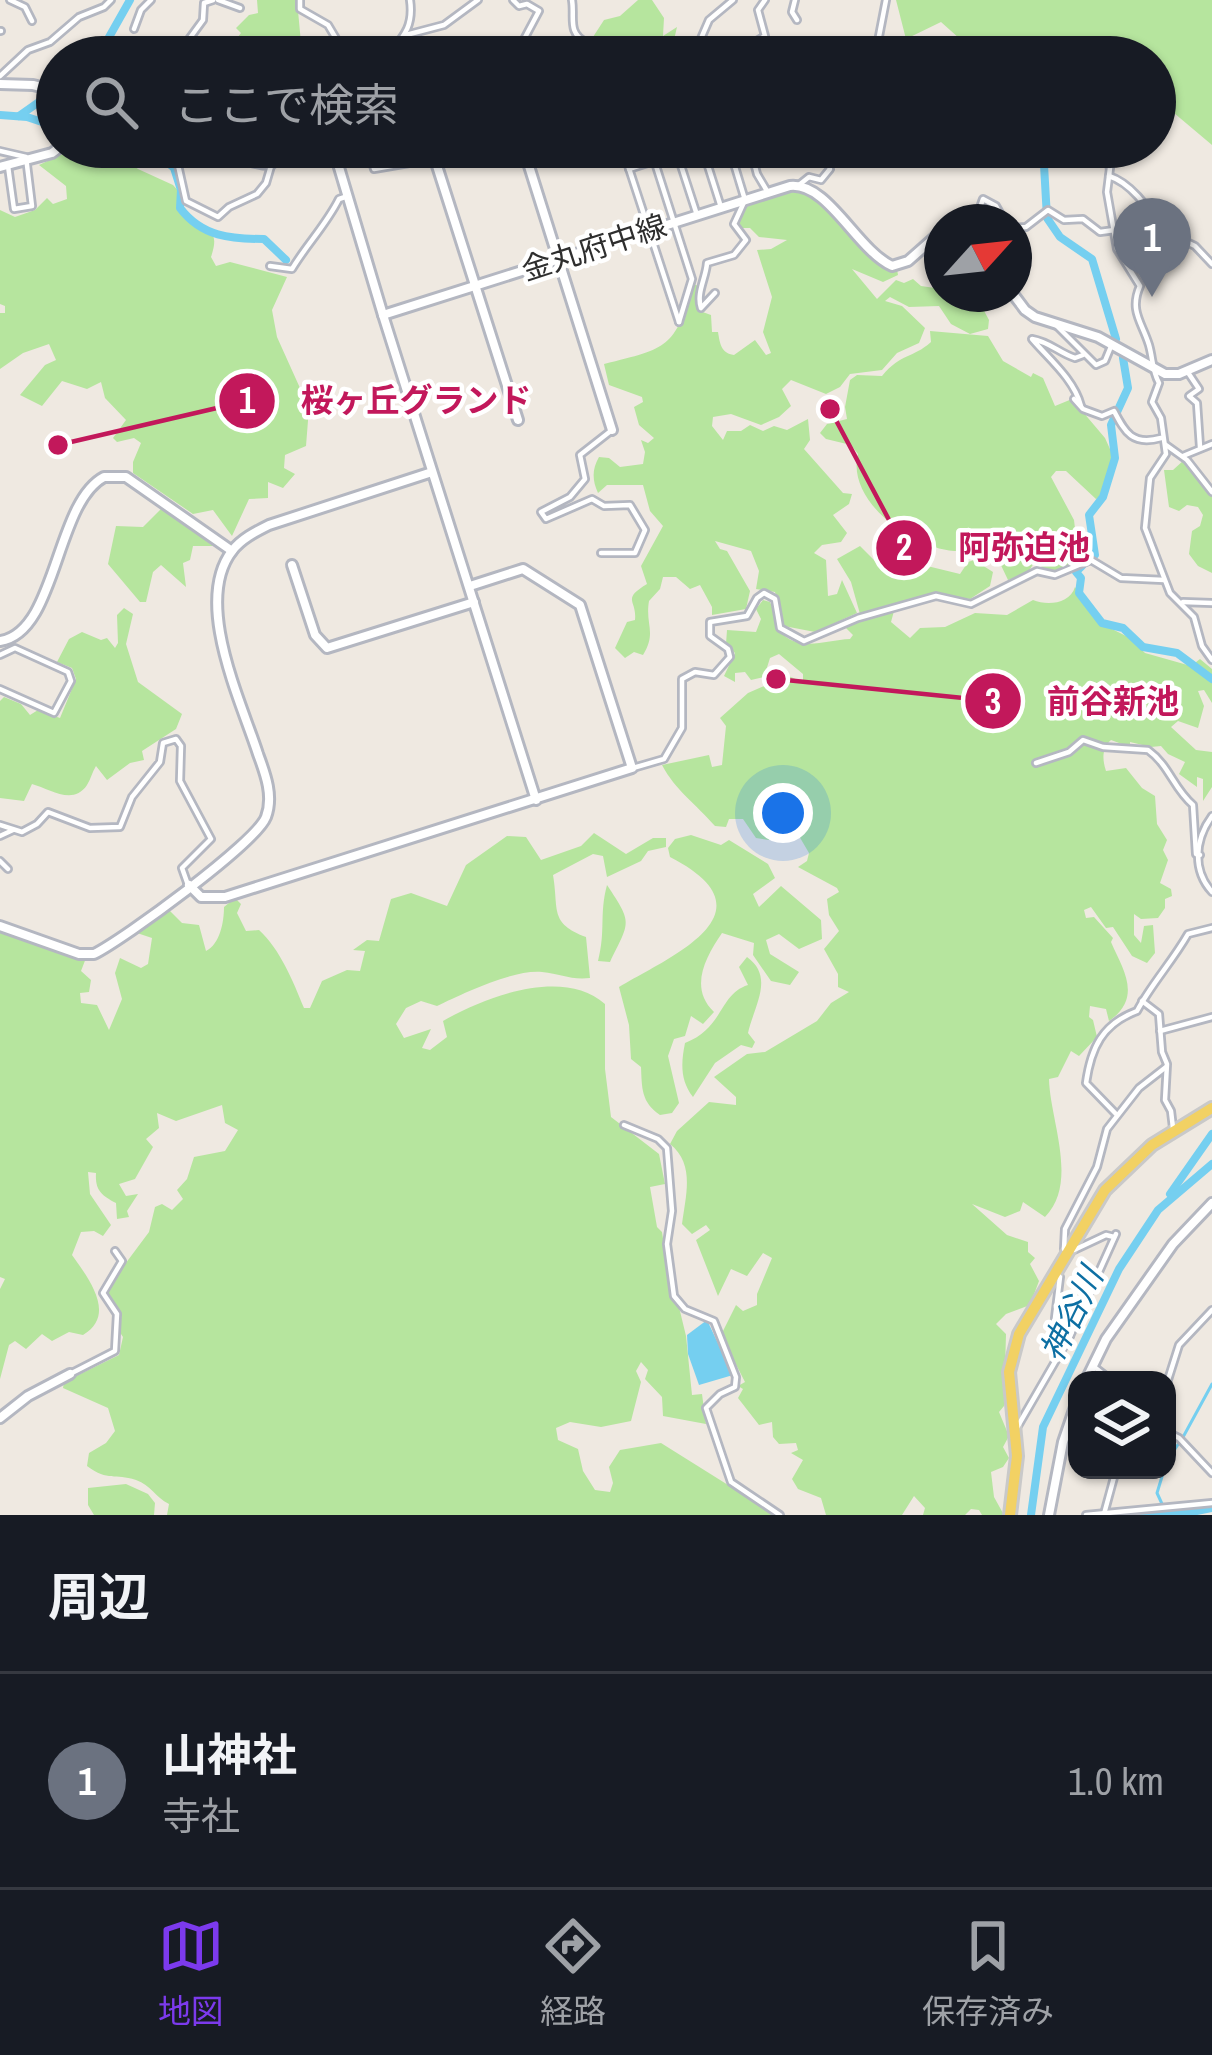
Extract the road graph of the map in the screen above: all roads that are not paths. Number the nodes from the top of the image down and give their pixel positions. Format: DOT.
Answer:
graph roads {
  1 [pos="10,0"];
  2 [pos="111,0"];
  3 [pos="151,0"];
  4 [pos="215,0"];
  5 [pos="300,0"];
  6 [pos="410,0"];
  7 [pos="478,0"];
  8 [pos="513,0"];
  9 [pos="572,0"];
  10 [pos="733,0"];
  11 [pos="765,0"];
  12 [pos="795,0"];
  13 [pos="886,0"];
  14 [pos="240,8"];
  15 [pos="797,20"];
  16 [pos="32,21"];
  17 [pos="134,29"];
  18 [pos="406,35"];
  19 [pos="57,36"];
  20 [pos="191,36"];
  21 [pos="335,36"];
  22 [pos="526,36"];
  23 [pos="576,36"];
  24 [pos="702,36"];
  25 [pos="765,36"];
  26 [pos="879,36"];
  27 [pos="36,47"];
  28 [pos="0,80"];
  29 [pos="36,86"];
  30 [pos="0,151"];
  31 [pos="36,156"];
  32 [pos="27,160"];
  33 [pos="4,166"];
  34 [pos="179,168"];
  35 [pos="270,168"];
  36 [pos="339,168"];
  37 [pos="437,168"];
  38 [pos="529,168"];
  39 [pos="632,168"];
  40 [pos="657,168"];
  41 [pos="682,168"];
  42 [pos="709,168"];
  43 [pos="735,168"];
  44 [pos="755,168"];
  45 [pos="829,168"];
  46 [pos="1109,168"];
  47 [pos="629,169"];
  48 [pos="1109,176"];
  49 [pos="800,184"];
  50 [pos="768,192"];
  51 [pos="345,197"];
  52 [pos="745,200"];
  53 [pos="722,208"];
  54 [pos="697,215"];
  55 [pos="1032,222"];
  56 [pos="674,223"];
  57 [pos="1156,228"];
  58 [pos="649,230"];
  59 [pos="1115,232"];
  60 [pos="924,247"];
  61 [pos="557,260"];
  62 [pos="1212,261"];
  63 [pos="270,266"];
  64 [pos="474,286"];
  65 [pos="716,293"];
  66 [pos="1030,312"];
  67 [pos="383,315"];
  68 [pos="1057,323"];
  69 [pos="1112,344"];
  70 [pos="1083,355"];
  71 [pos="1212,360"];
  72 [pos="1151,367"];
  73 [pos="1186,371"];
  74 [pos="1075,398"];
  75 [pos="1081,406"];
  76 [pos="518,420"];
  77 [pos="612,430"];
  78 [pos="1164,441"];
  79 [pos="1212,444"];
  80 [pos="1200,447"];
  81 [pos="1183,456"];
  82 [pos="432,472"];
  83 [pos="1212,492"];
  84 [pos="232,551"];
  85 [pos="601,553"];
  86 [pos="292,565"];
  87 [pos="1164,580"];
  88 [pos="470,586"];
  89 [pos="474,602"];
  90 [pos="1183,602"];
  91 [pos="1212,604"];
  92 [pos="0,641"];
  93 [pos="0,653"];
  94 [pos="1212,661"];
  95 [pos="0,689"];
  96 [pos="1036,763"];
  97 [pos="632,768"];
  98 [pos="536,800"];
  99 [pos="1212,816"];
  100 [pos="0,825"];
  101 [pos="13,830"];
  102 [pos="0,836"];
  103 [pos="1200,855"];
  104 [pos="0,862"];
  105 [pos="8,869"];
  106 [pos="189,885"];
  107 [pos="1212,892"];
  108 [pos="0,926"];
  109 [pos="1212,928"];
  110 [pos="1142,1001"];
  111 [pos="1212,1017"];
  112 [pos="1160,1031"];
  113 [pos="1166,1067"];
  114 [pos="1212,1108"];
  115 [pos="1116,1114"];
  116 [pos="624,1125"];
  117 [pos="1173,1132"];
  118 [pos="1212,1203"];
  119 [pos="1201,1214"];
  120 [pos="1212,1222"];
  121 [pos="115,1251"];
  122 [pos="1068,1252"];
  123 [pos="1054,1273"];
  124 [pos="1212,1310"];
  125 [pos="1070,1336"];
  126 [pos="1093,1366"];
  127 [pos="1090,1371"];
  128 [pos="1099,1371"];
  129 [pos="1171,1371"];
  130 [pos="70,1374"];
  131 [pos="0,1418"];
  132 [pos="1068,1428"];
  133 [pos="1015,1431"];
  134 [pos="1176,1436"];
  135 [pos="1212,1473"];
  136 [pos="1114,1479"];
  137 [pos="1212,1503"];
  138 [pos="1202,1510"];
  139 [pos="1104,1514"];
  140 [pos="1115,1514"];
  141 [pos="780,1515"];
  142 [pos="1011,1515"];
  143 [pos="1049,1515"];
  144 [pos="1086,1515"];
  1 -- 16 [label="street"];
  2 -- 19 [label="street"];
  3 -- 17 [label="street"];
  4 -- 14 [label="street"];
  4 -- 20 [label="street"];
  5 -- 21 [label="street"];
  6 -- 18 [label="street"];
  7 -- 18 [label="street"];
  8 -- 22 [label="street"];
  9 -- 23 [label="street"];
  10 -- 24 [label="street"];
  11 -- 25 [label="street"];
  12 -- 15 [label="street"];
  13 -- 26 [label="street"];
  27 -- 28 [label="street"];
  28 -- 29 [label="street"];
  30 -- 32 [label="street"];
  31 -- 32 [label="street"];
  32 -- 33 [label="street"];
  32 -- 33 [label="street"];
  34 -- 35 [label="street"];
  36 -- 51 [label="street"];
  37 -- 64 [label="street"];
  38 -- 61 [label="street"];
  39 -- 47 [label="street"];
  40 -- 56 [label="street"];
  41 -- 54 [label="street"];
  42 -- 53 [label="street"];
  43 -- 52 [label="street"];
  44 -- 50 [label="street"];
  45 -- 49 [label="street"];
  46 -- 48 [label="street"];
  47 -- 58 [label="street"];
  48 -- 57 [label="street"];
  48 -- 59 [label="street"];
  49 -- 50 [label="street, 金丸府中線"];
  49 -- 60 [label="street"];
  50 -- 52 [label="street, 金丸府中線"];
  51 -- 63 [label="street"];
  51 -- 67 [label="street"];
  52 -- 53 [label="street, 金丸府中線"];
  52 -- 65 [label="street"];
  53 -- 54 [label="street, 金丸府中線"];
  54 -- 56 [label="street, 金丸府中線"];
  55 -- 59 [label="street"];
  56 -- 58 [label="street, 金丸府中線"];
  56 -- 58 [label="street"];
  57 -- 59 [label="street"];
  57 -- 62 [label="street"];
  58 -- 61 [label="street, 金丸府中線"];
  59 -- 72 [label="street"];
  61 -- 64 [label="street, 金丸府中線"];
  61 -- 77 [label="street"];
  64 -- 67 [label="street, 金丸府中線"];
  64 -- 76 [label="street"];
  66 -- 68 [label="street"];
  67 -- 82 [label="street"];
  68 -- 69 [label="street"];
  68 -- 70 [label="street"];
  69 -- 70 [label="street"];
  69 -- 72 [label="street"];
  70 -- 75 [label="street"];
  71 -- 73 [label="street"];
  72 -- 73 [label="street"];
  72 -- 78 [label="street"];
  73 -- 80 [label="street"];
  74 -- 75 [label="street"];
  75 -- 78 [label="street"];
  77 -- 85 [label="street"];
  78 -- 81 [label="street"];
  78 -- 87 [label="street"];
  79 -- 80 [label="street"];
  80 -- 81 [label="street"];
  81 -- 83 [label="street"];
  82 -- 84 [label="street"];
  82 -- 88 [label="street"];
  84 -- 92 [label="street"];
  84 -- 106 [label="street"];
  86 -- 89 [label="street"];
  87 -- 90 [label="street"];
  87 -- 97 [label="street"];
  88 -- 89 [label="street"];
  88 -- 97 [label="street"];
  89 -- 98 [label="street"];
  90 -- 91 [label="street"];
  90 -- 94 [label="street"];
  92 -- 93 [label="street"];
  93 -- 95 [label="street"];
  96 -- 103 [label="street"];
  97 -- 98 [label="street"];
  98 -- 106 [label="street"];
  99 -- 103 [label="street"];
  100 -- 101 [label="street"];
  101 -- 102 [label="street"];
  101 -- 106 [label="street"];
  103 -- 107 [label="street"];
  104 -- 105 [label="street"];
  106 -- 108 [label="street"];
  109 -- 110 [label="street"];
  110 -- 112 [label="street"];
  110 -- 115 [label="street"];
  111 -- 112 [label="street"];
  112 -- 113 [label="street"];
  113 -- 115 [label="street"];
  113 -- 117 [label="street"];
  114 -- 117 [label="main road"];
  115 -- 122 [label="street"];
  116 -- 141 [label="street"];
  117 -- 122 [label="main road"];
  118 -- 119 [label="street"];
  119 -- 120 [label="street"];
  119 -- 126 [label="street"];
  121 -- 130 [label="street"];
  122 -- 123 [label="main road"];
  122 -- 125 [label="street"];
  123 -- 125 [label="street"];
  123 -- 133 [label="main road"];
  124 -- 129 [label="street"];
  125 -- 133 [label="street"];
  126 -- 127 [label="street"];
  126 -- 128 [label="street"];
  130 -- 131 [label="street"];
  132 -- 143 [label="street"];
  133 -- 142 [label="main road"];
  134 -- 135 [label="street"];
  136 -- 139 [label="street"];
  137 -- 138 [label="street"];
  138 -- 140 [label="street"];
  139 -- 140 [label="street"];
  139 -- 144 [label="street"];
}
